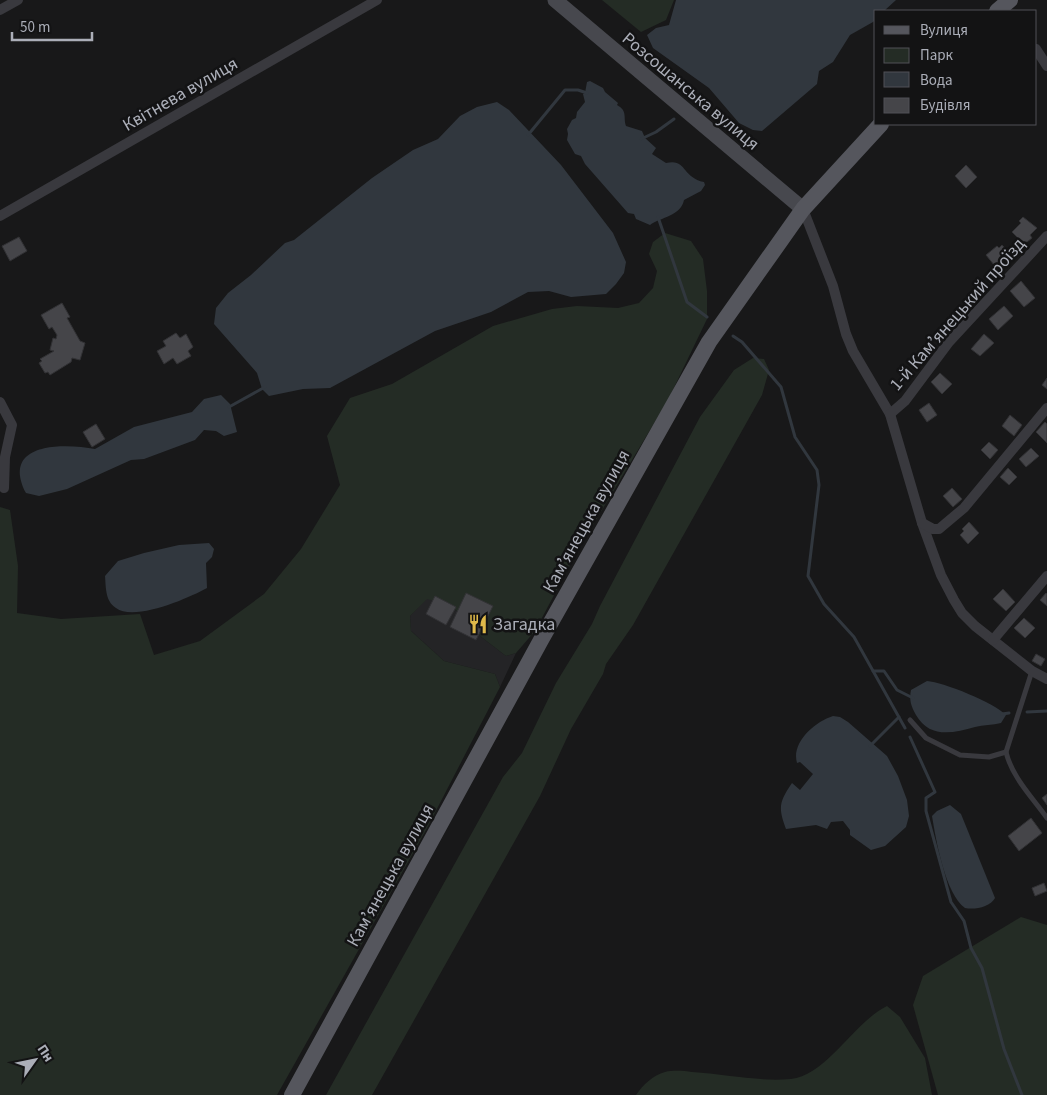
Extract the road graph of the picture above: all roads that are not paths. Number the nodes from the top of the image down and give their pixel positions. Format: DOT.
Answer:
graph roads {
  1 [pos="18,0"];
  2 [pos="377,0"];
  3 [pos="555,0"];
  4 [pos="0,10"];
  5 [pos="1037,51"];
  6 [pos="1047,66"];
  7 [pos="880,125"];
  8 [pos="803,209"];
  9 [pos="0,216"];
  10 [pos="1047,236"];
  11 [pos="0,402"];
  12 [pos="1047,408"];
  13 [pos="890,414"];
  14 [pos="4,488"];
  15 [pos="922,523"];
  16 [pos="1047,576"];
  17 [pos="993,640"];
  18 [pos="1032,671"];
  19 [pos="1047,679"];
  20 [pos="910,720"];
  21 [pos="1006,752"];
  22 [pos="1047,818"];
  23 [pos="292,1095"];
  1 -- 4 [label="street"];
  2 -- 9 [label="street, Квітнева вулиця"];
  3 -- 8 [label="street, Розсошанська вулиця"];
  5 -- 6 [label="street"];
  7 -- 8 [label="main road, Камʼянецька вулиця"];
  8 -- 13 [label="street"];
  8 -- 23 [label="main road, Камʼянецька вулиця"];
  10 -- 13 [label="street, 1-й Камʼянецький проїзд"];
  11 -- 14 [label="street"];
  12 -- 15 [label="street"];
  13 -- 15 [label="street"];
  15 -- 17 [label="street"];
  16 -- 17 [label="street"];
  17 -- 18 [label="street"];
  18 -- 19 [label="street"];
  18 -- 21 [label="lane"];
  20 -- 21 [label="lane"];
  21 -- 22 [label="lane"];
}
